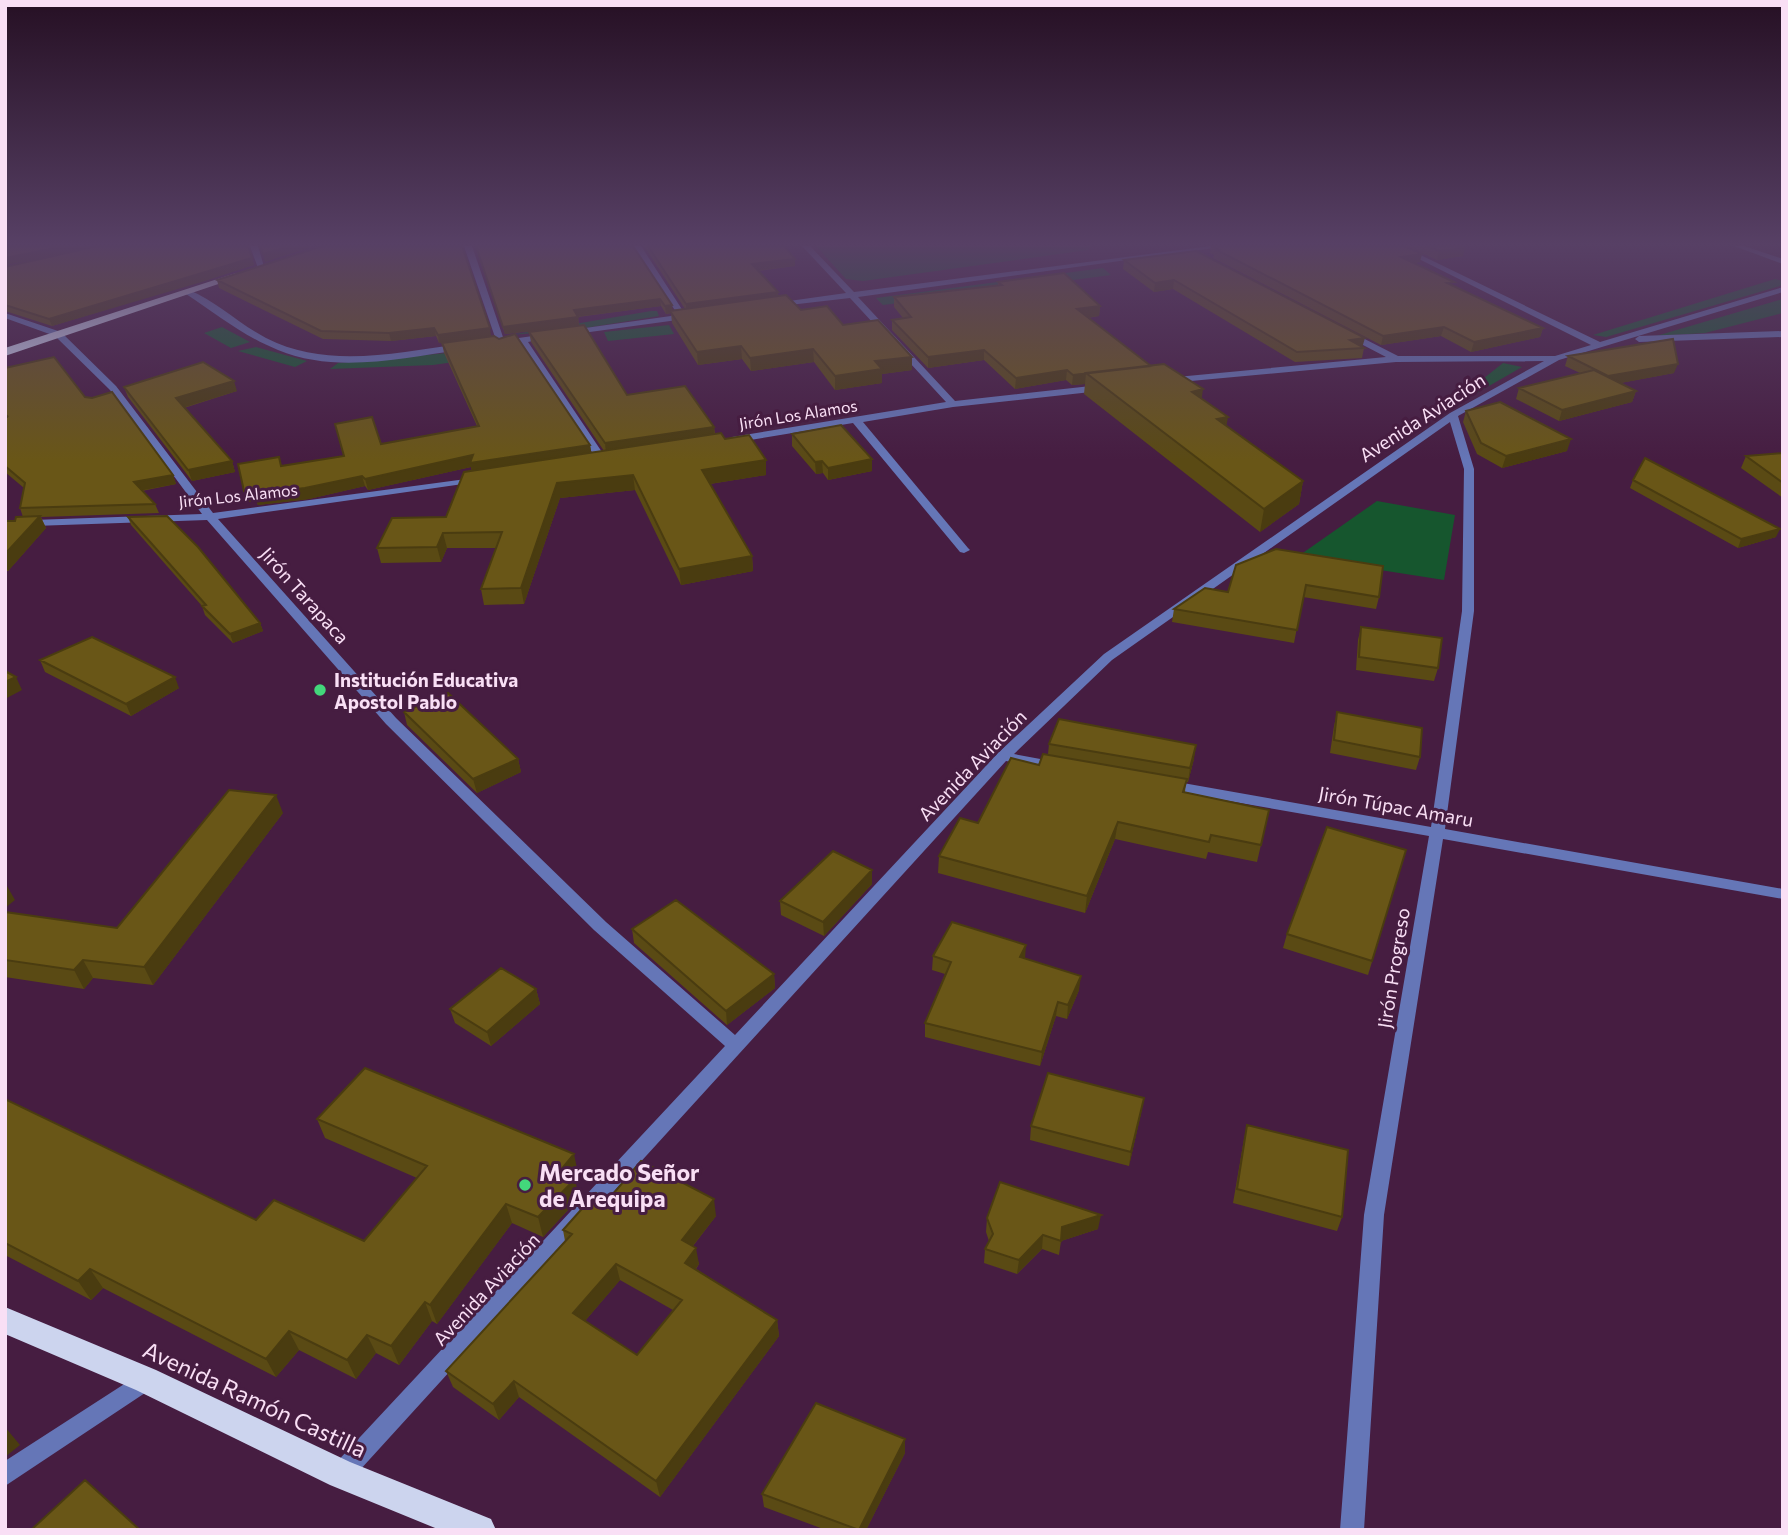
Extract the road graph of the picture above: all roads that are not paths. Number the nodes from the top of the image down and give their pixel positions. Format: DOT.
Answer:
graph roads {
  1 [pos="15,318"];
  2 [pos="109,318"];
  3 [pos="229,318"];
  4 [pos="492,318"];
  5 [pos="679,318"];
  6 [pos="874,318"];
  7 [pos="1543,318"];
  8 [pos="1690,318"];
  9 [pos="1335,327"];
  10 [pos="58,334"];
  11 [pos="1783,334"];
  12 [pos="1620,339"];
  13 [pos="522,340"];
  14 [pos="501,343"];
  15 [pos="488,344"];
  16 [pos="1597,344"];
  17 [pos="475,346"];
  18 [pos="5,352"];
  19 [pos="1556,358"];
  20 [pos="1396,359"];
  21 [pos="1158,381"];
  22 [pos="1117,386"];
  23 [pos="953,404"];
  24 [pos="1452,415"];
  25 [pos="856,420"];
  26 [pos="723,442"];
  27 [pos="616,459"];
  28 [pos="603,461"];
  29 [pos="589,463"];
  30 [pos="494,477"];
  31 [pos="210,517"];
  32 [pos="5,524"];
  33 [pos="964,550"];
  34 [pos="1003,756"];
  35 [pos="1071,768"];
  36 [pos="1152,783"];
  37 [pos="1437,833"];
  38 [pos="1783,894"];
  39 [pos="737,1047"];
  40 [pos="5,1320"];
  41 [pos="146,1380"];
  42 [pos="341,1474"];
  43 [pos="5,1475"];
  44 [pos="480,1530"];
  45 [pos="1352,1530"];
  1 -- 10 [label="street, Jirón Tarapaca"];
  2 -- 10 [label="highway"];
  3 -- 17 [label="street"];
  4 -- 14 [label="street"];
  5 -- 13 [label="street"];
  6 -- 23 [label="street"];
  7 -- 16 [label="street"];
  8 -- 12 [label="street, Avenida Aviación"];
  9 -- 20 [label="street"];
  10 -- 18 [label="highway"];
  10 -- 31 [label="street, Jirón Tarapaca"];
  11 -- 12 [label="street"];
  12 -- 16 [label="street, Avenida Aviación"];
  13 -- 14 [label="street"];
  13 -- 28 [label="street"];
  14 -- 15 [label="street"];
  16 -- 19 [label="street, Avenida Aviación"];
  19 -- 20 [label="street"];
  19 -- 24 [label="street, Avenida Aviación"];
  20 -- 21 [label="street"];
  22 -- 23 [label="street, Jirón Los Alamos"];
  23 -- 25 [label="street, Jirón Los Alamos"];
  24 -- 34 [label="street, Avenida Aviación"];
  24 -- 37 [label="street, Jirón Progreso"];
  25 -- 26 [label="street, Jirón Los Alamos"];
  25 -- 33 [label="street"];
  27 -- 28 [label="street"];
  28 -- 29 [label="street"];
  30 -- 31 [label="street, Jirón Los Alamos"];
  31 -- 32 [label="street, Jirón Los Alamos"];
  31 -- 39 [label="street, Jirón Tarapaca"];
  34 -- 35 [label="street"];
  34 -- 39 [label="street, Avenida Aviación"];
  36 -- 37 [label="street, Jirón Túpac Amaru"];
  37 -- 38 [label="street, Jirón Túpac Amaru"];
  37 -- 45 [label="street, Jirón Progreso"];
  39 -- 42 [label="street, Avenida Aviación"];
  40 -- 41 [label="highway, Avenida Ramón Castilla"];
  41 -- 42 [label="highway, Avenida Ramón Castilla"];
  41 -- 43 [label="street"];
  42 -- 44 [label="highway, Avenida Ramón Castilla"];
}
